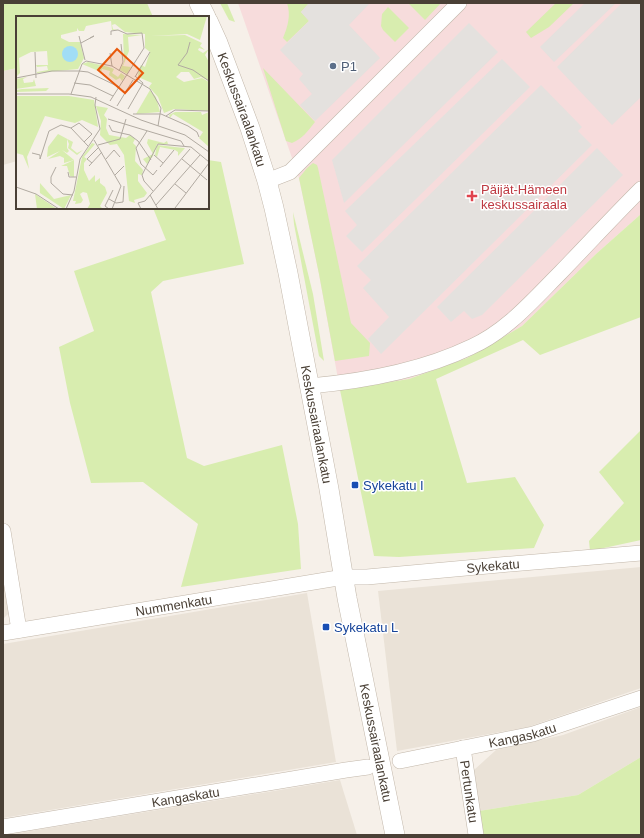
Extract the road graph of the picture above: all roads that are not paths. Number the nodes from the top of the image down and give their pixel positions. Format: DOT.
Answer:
graph roads {
  1 [pos="200,3"];
  2 [pos="460,3"];
  3 [pos="206,16"];
  4 [pos="209,23"];
  5 [pos="267,181"];
  6 [pos="641,189"];
  7 [pos="310,386"];
  8 [pos="3,531"];
  9 [pos="641,553"];
  10 [pos="344,577"];
  11 [pos="19,630"];
  12 [pos="3,633"];
  13 [pos="641,698"];
  14 [pos="463,748"];
  15 [pos="400,761"];
  16 [pos="368,767"];
  17 [pos="3,827"];
  18 [pos="395,835"];
  19 [pos="476,835"];
  1 -- 3 [label="street"];
  2 -- 5 [label="street"];
  4 -- 5 [label="street, Keskussairaalankatu"];
  5 -- 7 [label="street, Keskussairaalankatu"];
  6 -- 7 [label="street"];
  7 -- 10 [label="street, Keskussairaalankatu"];
  8 -- 11 [label="street"];
  9 -- 10 [label="street, Sykekatu"];
  10 -- 11 [label="street, Nummenkatu"];
  10 -- 18 [label="street, Keskussairaalankatu"];
  11 -- 12 [label="street, Nummenkatu"];
  13 -- 14 [label="street, Kangaskatu"];
  14 -- 15 [label="street, Kangaskatu"];
  14 -- 19 [label="street, Pertunkatu"];
  16 -- 17 [label="street, Kangaskatu"];
}
